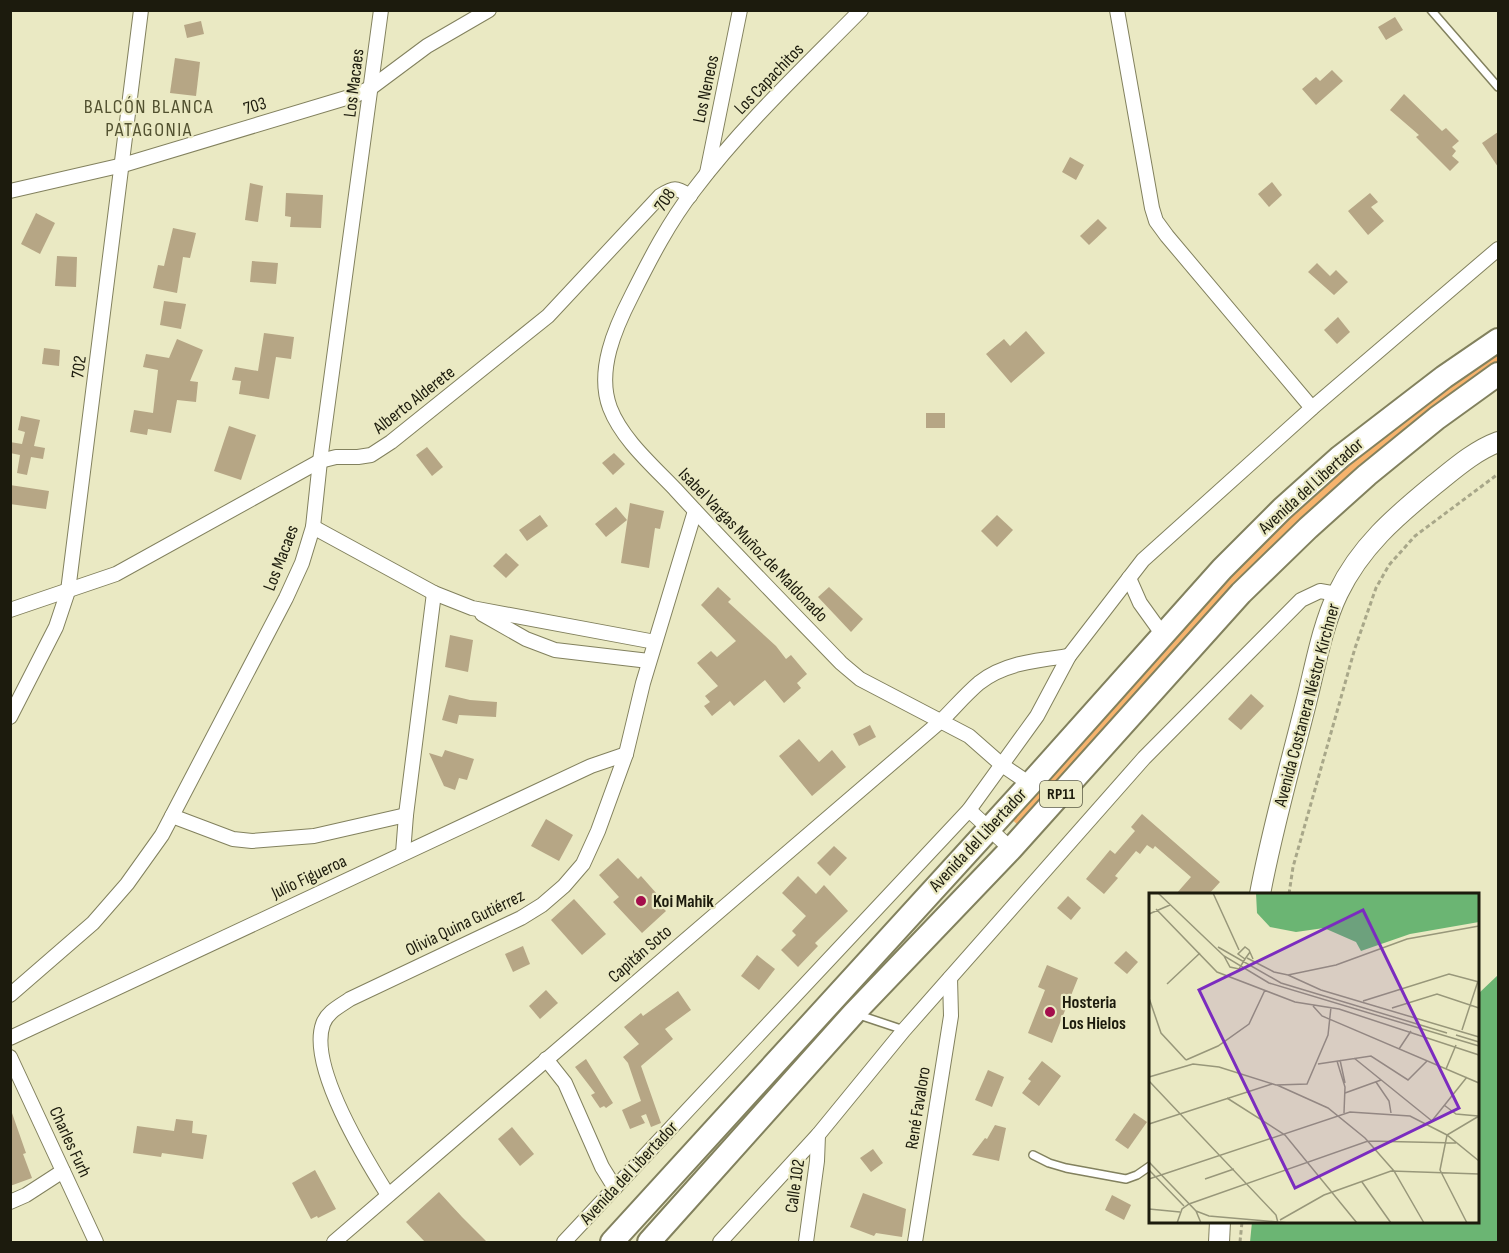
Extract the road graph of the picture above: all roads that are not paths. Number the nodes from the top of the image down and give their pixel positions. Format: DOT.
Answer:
graph roads {
  1 [pos="141,10"];
  2 [pos="381,10"];
  3 [pos="489,10"];
  4 [pos="740,10"];
  5 [pos="861,10"];
  6 [pos="1117,10"];
  7 [pos="1431,10"];
  8 [pos="372,87"];
  9 [pos="1498,87"];
  10 [pos="123,165"];
  11 [pos="706,175"];
  12 [pos="10,191"];
  13 [pos="690,196"];
  14 [pos="656,247"];
  15 [pos="1498,249"];
  16 [pos="1498,340"];
  17 [pos="1498,374"];
  18 [pos="1312,408"];
  19 [pos="1498,442"];
  20 [pos="320,461"];
  21 [pos="695,511"];
  22 [pos="313,527"];
  23 [pos="1129,578"];
  24 [pos="68,591"];
  25 [pos="434,593"];
  26 [pos="1337,594"];
  27 [pos="472,608"];
  28 [pos="10,610"];
  29 [pos="1163,635"];
  30 [pos="655,642"];
  31 [pos="1069,656"];
  32 [pos="649,661"];
  33 [pos="10,717"];
  34 [pos="942,720"];
  35 [pos="626,754"];
  36 [pos="1002,765"];
  37 [pos="1030,784"];
  38 [pos="969,810"];
  39 [pos="406,815"];
  40 [pos="172,816"];
  41 [pos="989,829"];
  42 [pos="1011,849"];
  43 [pos="403,853"];
  44 [pos="1260,893"];
  45 [pos="950,978"];
  46 [pos="10,995"];
  47 [pos="854,1013"];
  48 [pos="904,1030"];
  49 [pos="10,1038"];
  50 [pos="10,1057"];
  51 [pos="546,1059"];
  52 [pos="818,1135"];
  53 [pos="1033,1155"];
  54 [pos="1149,1168"];
  55 [pos="63,1171"];
  56 [pos="615,1188"];
  57 [pos="388,1195"];
  58 [pos="10,1202"];
  59 [pos="1221,1223"];
  60 [pos="96,1242"];
  61 [pos="334,1242"];
  62 [pos="564,1242"];
  63 [pos="612,1242"];
  64 [pos="649,1242"];
  65 [pos="720,1242"];
  66 [pos="806,1242"];
  67 [pos="915,1242"];
  68 [pos="1219,1242"];
  1 -- 10 [label="street, 702"];
  2 -- 8 [label="street, Los Macaes"];
  3 -- 8 [label="street, 703"];
  4 -- 11 [label="street, Los Neneos"];
  5 -- 11 [label="street, Los Capachitos"];
  6 -- 18 [label="street"];
  7 -- 9 [label="lane"];
  8 -- 10 [label="street, 703"];
  8 -- 20 [label="street, Los Macaes"];
  10 -- 12 [label="street, 703"];
  10 -- 24 [label="street, 702"];
  11 -- 13 [label="street, 708"];
  13 -- 14 [label="street, 708"];
  13 -- 20 [label="street, Alberto Alderete"];
  14 -- 21 [label="street, Isabel Vargas Muñoz de Maldonado"];
  15 -- 18 [label="street, Avenida del Libertador"];
  16 -- 29 [label="main road, Avenida del Libertador / RP11"];
  17 -- 42 [label="main road, Avenida del Libertador / RP11"];
  18 -- 23 [label="street, Avenida del Libertador"];
  19 -- 26 [label="street, Avenida Costanera Néstor Kirchner"];
  20 -- 22 [label="street, Los Macaes"];
  20 -- 24 [label="street, Alberto Alderete"];
  21 -- 30 [label="street, Olivia Quina Gutiérrez"];
  21 -- 34 [label="street, Isabel Vargas Muñoz de Maldonado"];
  22 -- 25 [label="street"];
  22 -- 40 [label="street, Los Macaes"];
  23 -- 29 [label="street"];
  23 -- 31 [label="street, Avenida del Libertador"];
  24 -- 28 [label="street, Alberto Alderete"];
  24 -- 33 [label="street, 702"];
  25 -- 27 [label="street"];
  25 -- 39 [label="street"];
  26 -- 44 [label="street, Avenida Costanera Néstor Kirchner"];
  26 -- 45 [label="street"];
  27 -- 30 [label="street"];
  27 -- 32 [label="street"];
  29 -- 37 [label="main road, Avenida del Libertador / RP11"];
  30 -- 32 [label="street, Olivia Quina Gutiérrez"];
  31 -- 34 [label="street, Capitán Soto"];
  31 -- 36 [label="street, Avenida del Libertador"];
  32 -- 35 [label="street, Olivia Quina Gutiérrez"];
  34 -- 36 [label="street, Isabel Vargas Muñoz de Maldonado"];
  34 -- 51 [label="street, Capitán Soto"];
  35 -- 43 [label="street, Julio Figueroa"];
  35 -- 57 [label="street, Olivia Quina Gutiérrez"];
  36 -- 37 [label="street, Isabel Vargas Muñoz de Maldonado"];
  36 -- 38 [label="street, Avenida del Libertador"];
  37 -- 41 [label="main road, Avenida del Libertador / RP11"];
  38 -- 41 [label="street"];
  38 -- 56 [label="street, Avenida del Libertador"];
  39 -- 40 [label="street"];
  39 -- 43 [label="street"];
  40 -- 46 [label="street, Los Macaes"];
  41 -- 42 [label="street"];
  41 -- 63 [label="main road, Avenida del Libertador / RP11"];
  42 -- 47 [label="main road, Avenida del Libertador / RP11"];
  43 -- 49 [label="street, Julio Figueroa"];
  45 -- 48 [label="street"];
  45 -- 67 [label="street, René Favaloro"];
  47 -- 48 [label="lane"];
  47 -- 64 [label="main road, Avenida del Libertador / RP11"];
  48 -- 52 [label="street"];
  50 -- 55 [label="street, Charles Furh"];
  51 -- 56 [label="street"];
  51 -- 57 [label="street, Capitán Soto"];
  52 -- 65 [label="street"];
  52 -- 66 [label="street, Calle 102"];
  53 -- 54 [label="lane"];
  55 -- 58 [label="street"];
  55 -- 60 [label="street, Charles Furh"];
  56 -- 62 [label="street, Avenida del Libertador"];
  57 -- 61 [label="street, Capitán Soto"];
  59 -- 68 [label="street"];
}
